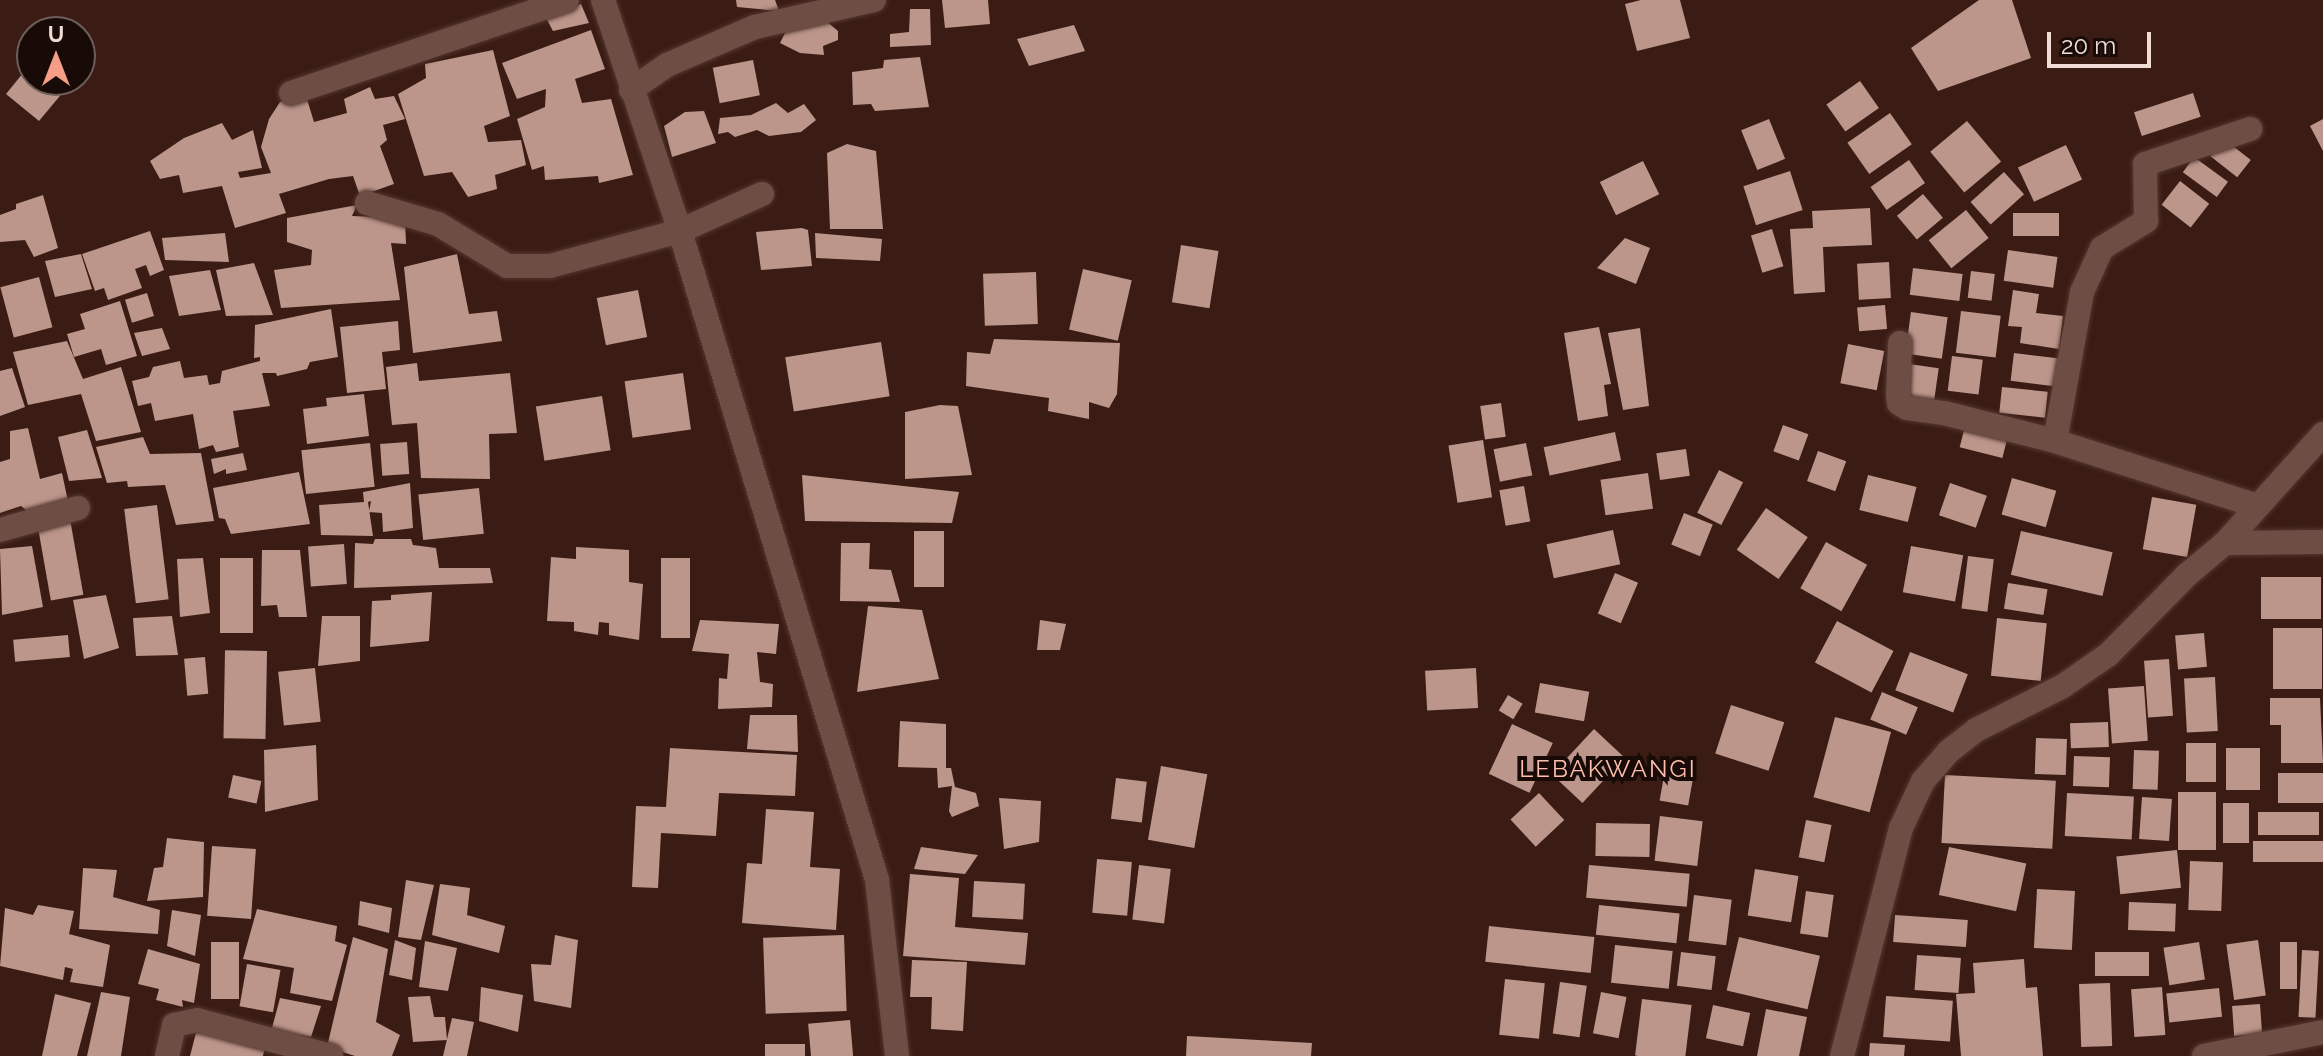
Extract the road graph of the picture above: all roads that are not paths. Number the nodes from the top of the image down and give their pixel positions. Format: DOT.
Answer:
graph roads {
  1 [pos="567,0"];
  2 [pos="603,0"];
  3 [pos="874,0"];
  4 [pos="631,90"];
  5 [pos="291,93"];
  6 [pos="2250,129"];
  7 [pos="762,194"];
  8 [pos="367,203"];
  9 [pos="680,231"];
  10 [pos="1900,343"];
  11 [pos="2323,434"];
  12 [pos="2055,441"];
  13 [pos="2257,506"];
  14 [pos="78,508"];
  15 [pos="0,530"];
  16 [pos="2323,542"];
  17 [pos="2225,543"];
  18 [pos="2323,1032"];
  19 [pos="167,1056"];
  20 [pos="331,1056"];
  21 [pos="897,1056"];
  22 [pos="1842,1056"];
  23 [pos="2204,1056"];
  1 -- 5 [label="street"];
  2 -- 4 [label="street"];
  3 -- 4 [label="street"];
  4 -- 9 [label="street"];
  6 -- 12 [label="street"];
  7 -- 9 [label="street"];
  8 -- 9 [label="street"];
  9 -- 21 [label="street"];
  10 -- 12 [label="street"];
  11 -- 13 [label="street"];
  12 -- 13 [label="street"];
  13 -- 17 [label="street"];
  14 -- 15 [label="street"];
  16 -- 17 [label="street"];
  17 -- 22 [label="street"];
  18 -- 23 [label="street"];
  19 -- 20 [label="street"];
}
